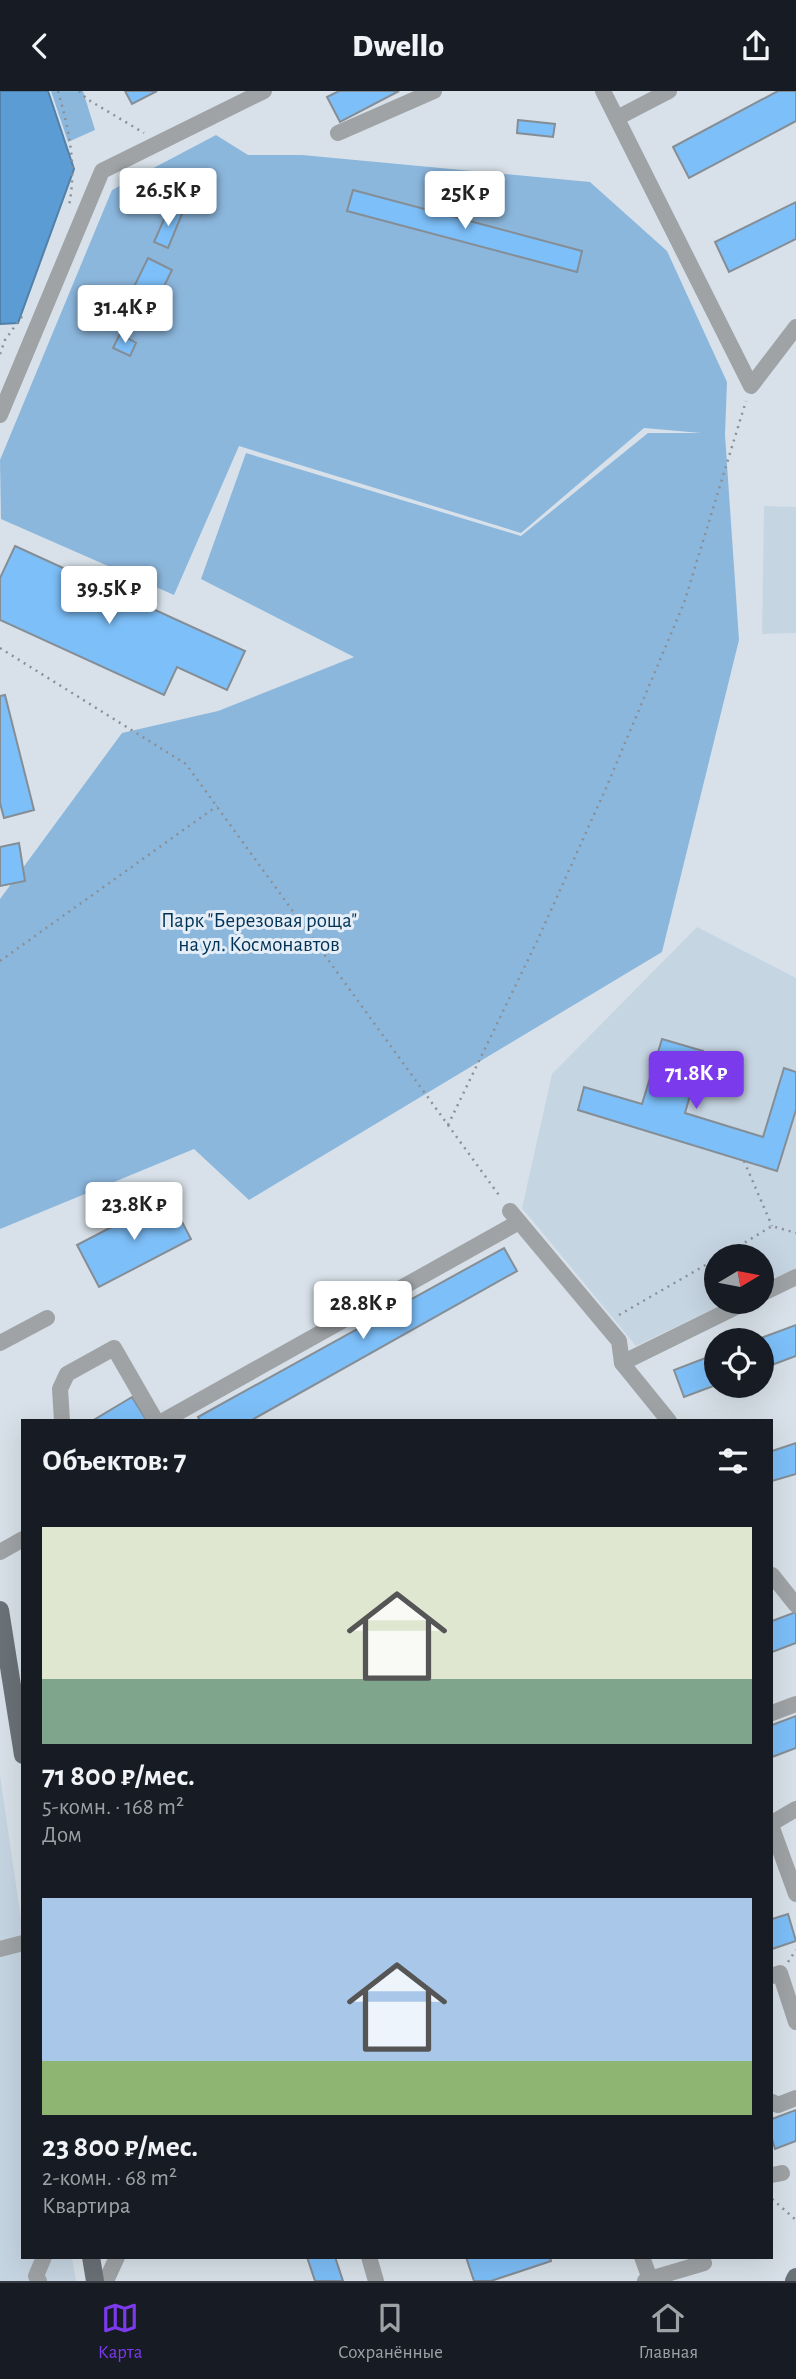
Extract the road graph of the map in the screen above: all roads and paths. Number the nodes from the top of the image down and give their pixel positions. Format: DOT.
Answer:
graph roads {
  1 [pos="58,91"];
  2 [pos="79,91"];
  3 [pos="264,91"];
  4 [pos="434,91"];
  5 [pos="603,91"];
  6 [pos="669,91"];
  7 [pos="617,118"];
  8 [pos="338,133"];
  9 [pos="160,143"];
  10 [pos="68,212"];
  11 [pos="26,311"];
  12 [pos="796,327"];
  13 [pos="0,354"];
  14 [pos="751,386"];
  15 [pos="0,415"];
  16 [pos="0,648"];
  17 [pos="217,806"];
  18 [pos="0,961"];
  19 [pos="447,1125"];
  20 [pos="744,1161"];
  21 [pos="515,1217"];
  22 [pos="772,1226"];
  23 [pos="796,1233"];
  24 [pos="742,1244"];
  25 [pos="704,1266"];
  26 [pos="796,1277"];
  27 [pos="774,1288"];
  28 [pos="722,1314"];
  29 [pos="47,1318"];
  30 [pos="605,1323"];
  31 [pos="0,1343"];
  32 [pos="622,1363"];
  33 [pos="62,1419"];
  34 [pos="155,1419"];
  35 [pos="166,1419"];
  36 [pos="667,1419"];
  37 [pos="21,1540"];
  38 [pos="0,1552"];
  39 [pos="773,1576"];
  40 [pos="796,1605"];
  41 [pos="0,1609"];
  42 [pos="3,1650"];
  43 [pos="796,1704"];
  44 [pos="773,1713"];
  45 [pos="21,1744"];
  46 [pos="796,1809"];
  47 [pos="773,1824"];
  48 [pos="773,1828"];
  49 [pos="796,1894"];
  50 [pos="21,1944"];
  51 [pos="0,1949"];
  52 [pos="773,1976"];
  53 [pos="796,2022"];
  54 [pos="796,2098"];
  55 [pos="773,2102"];
  56 [pos="773,2200"];
  57 [pos="796,2220"];
  58 [pos="43,2259"];
  59 [pos="91,2259"];
  60 [pos="116,2259"];
  61 [pos="370,2259"];
  62 [pos="642,2259"];
  63 [pos="704,2263"];
  64 [pos="647,2280"];
  65 [pos="39,2281"];
  66 [pos="95,2281"];
  67 [pos="106,2281"];
  68 [pos="376,2281"];
  1 -- 10 [label="path"];
  2 -- 9 [label="path"];
  3 -- 9 [label="street"];
  4 -- 8 [label="street"];
  5 -- 7 [label="street"];
  6 -- 7 [label="street"];
  7 -- 14 [label="street"];
  9 -- 15 [label="street"];
  11 -- 13 [label="path"];
  12 -- 14 [label="street"];
  14 -- 19 [label="path"];
  16 -- 17 [label="path"];
  17 -- 18 [label="path"];
  17 -- 19 [label="path"];
  19 -- 21 [label="path"];
  20 -- 22 [label="path"];
  21 -- 30 [label="street"];
  21 -- 35 [label="street"];
  22 -- 23 [label="path"];
  22 -- 24 [label="path"];
  25 -- 30 [label="path"];
  26 -- 27 [label="street"];
  28 -- 32 [label="street"];
  29 -- 31 [label="street"];
  30 -- 32 [label="street"];
  32 -- 36 [label="street"];
  33 -- 34 [label="street"];
  37 -- 38 [label="street"];
  39 -- 40 [label="street"];
  41 -- 42 [label="main road"];
  42 -- 45 [label="main road"];
  43 -- 44 [label="street"];
  46 -- 47 [label="street"];
  48 -- 49 [label="street"];
  50 -- 51 [label="street"];
  52 -- 53 [label="street"];
  54 -- 55 [label="street"];
  56 -- 57 [label="path"];
  58 -- 65 [label="street"];
  59 -- 66 [label="main road"];
  60 -- 67 [label="street"];
  61 -- 68 [label="street"];
  62 -- 64 [label="street"];
  63 -- 64 [label="street"];
}
